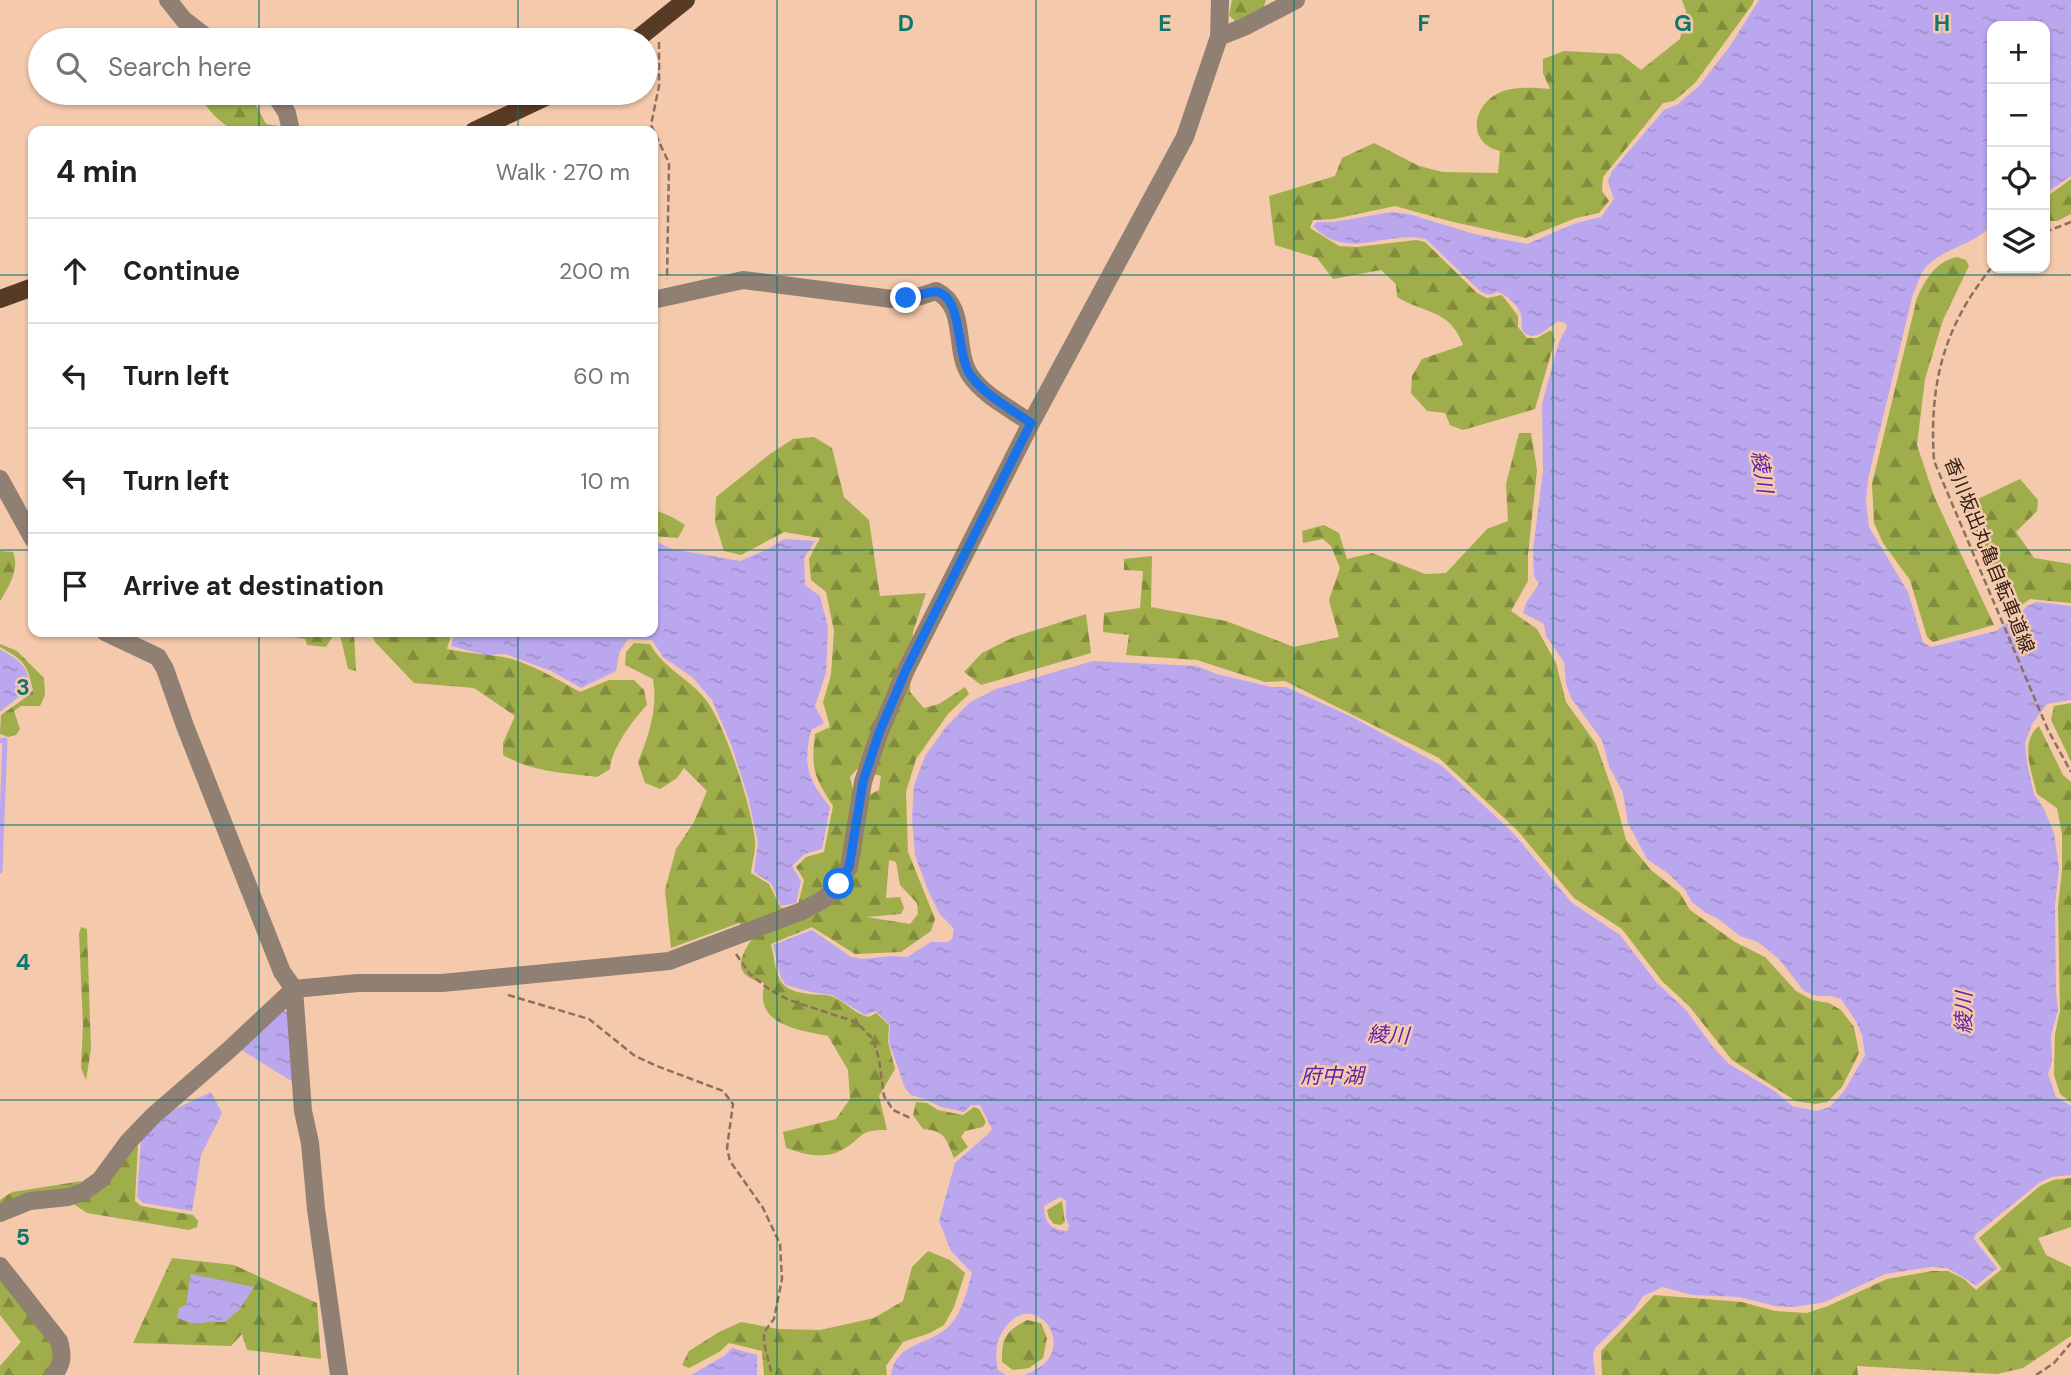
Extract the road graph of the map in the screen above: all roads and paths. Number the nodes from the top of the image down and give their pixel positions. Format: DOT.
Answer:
graph roads {
  1 [pos="168,0"];
  2 [pos="686,0"];
  3 [pos="1220,0"];
  4 [pos="1296,0"];
  5 [pos="655,26"];
  6 [pos="194,28"];
  7 [pos="652,28"];
  8 [pos="658,37"];
  9 [pos="1219,37"];
  10 [pos="658,91"];
  11 [pos="282,105"];
  12 [pos="529,105"];
  13 [pos="655,105"];
  14 [pos="289,126"];
  15 [pos="485,126"];
  16 [pos="651,126"];
  17 [pos="658,140"];
  18 [pos="2071,222"];
  19 [pos="2050,230"];
  20 [pos="1987,273"];
  21 [pos="28,289"];
  22 [pos="660,298"];
  23 [pos="0,299"];
  24 [pos="1031,423"];
  25 [pos="0,479"];
  26 [pos="28,529"];
  27 [pos="116,637"];
  28 [pos="2071,772"];
  29 [pos="731,938"];
  30 [pos="478,980"];
  31 [pos="293,989"];
  32 [pos="910,1118"];
  33 [pos="0,1213"];
  34 [pos="0,1266"];
  35 [pos="2071,1343"];
  36 [pos="54,1375"];
  37 [pos="339,1375"];
  38 [pos="772,1375"];
  39 [pos="2036,1375"];
  1 -- 6 [label="street"];
  2 -- 5 [label="main road"];
  3 -- 9 [label="street"];
  4 -- 9 [label="street"];
  5 -- 7 [label="main road"];
  8 -- 10 [label="path"];
  9 -- 24 [label="street"];
  11 -- 14 [label="street"];
  12 -- 15 [label="main road"];
  13 -- 16 [label="path"];
  17 -- 22 [label="path"];
  18 -- 19 [label="path"];
  20 -- 28 [label="path, 香川坂出丸亀自転車道線"];
  21 -- 23 [label="main road"];
  22 -- 24 [label="street"];
  24 -- 29 [label="street"];
  25 -- 26 [label="street"];
  27 -- 31 [label="street"];
  29 -- 30 [label="street"];
  29 -- 32 [label="path"];
  30 -- 31 [label="street"];
  30 -- 38 [label="path"];
  31 -- 33 [label="street"];
  31 -- 37 [label="street"];
  34 -- 36 [label="street"];
  35 -- 39 [label="path"];
}
